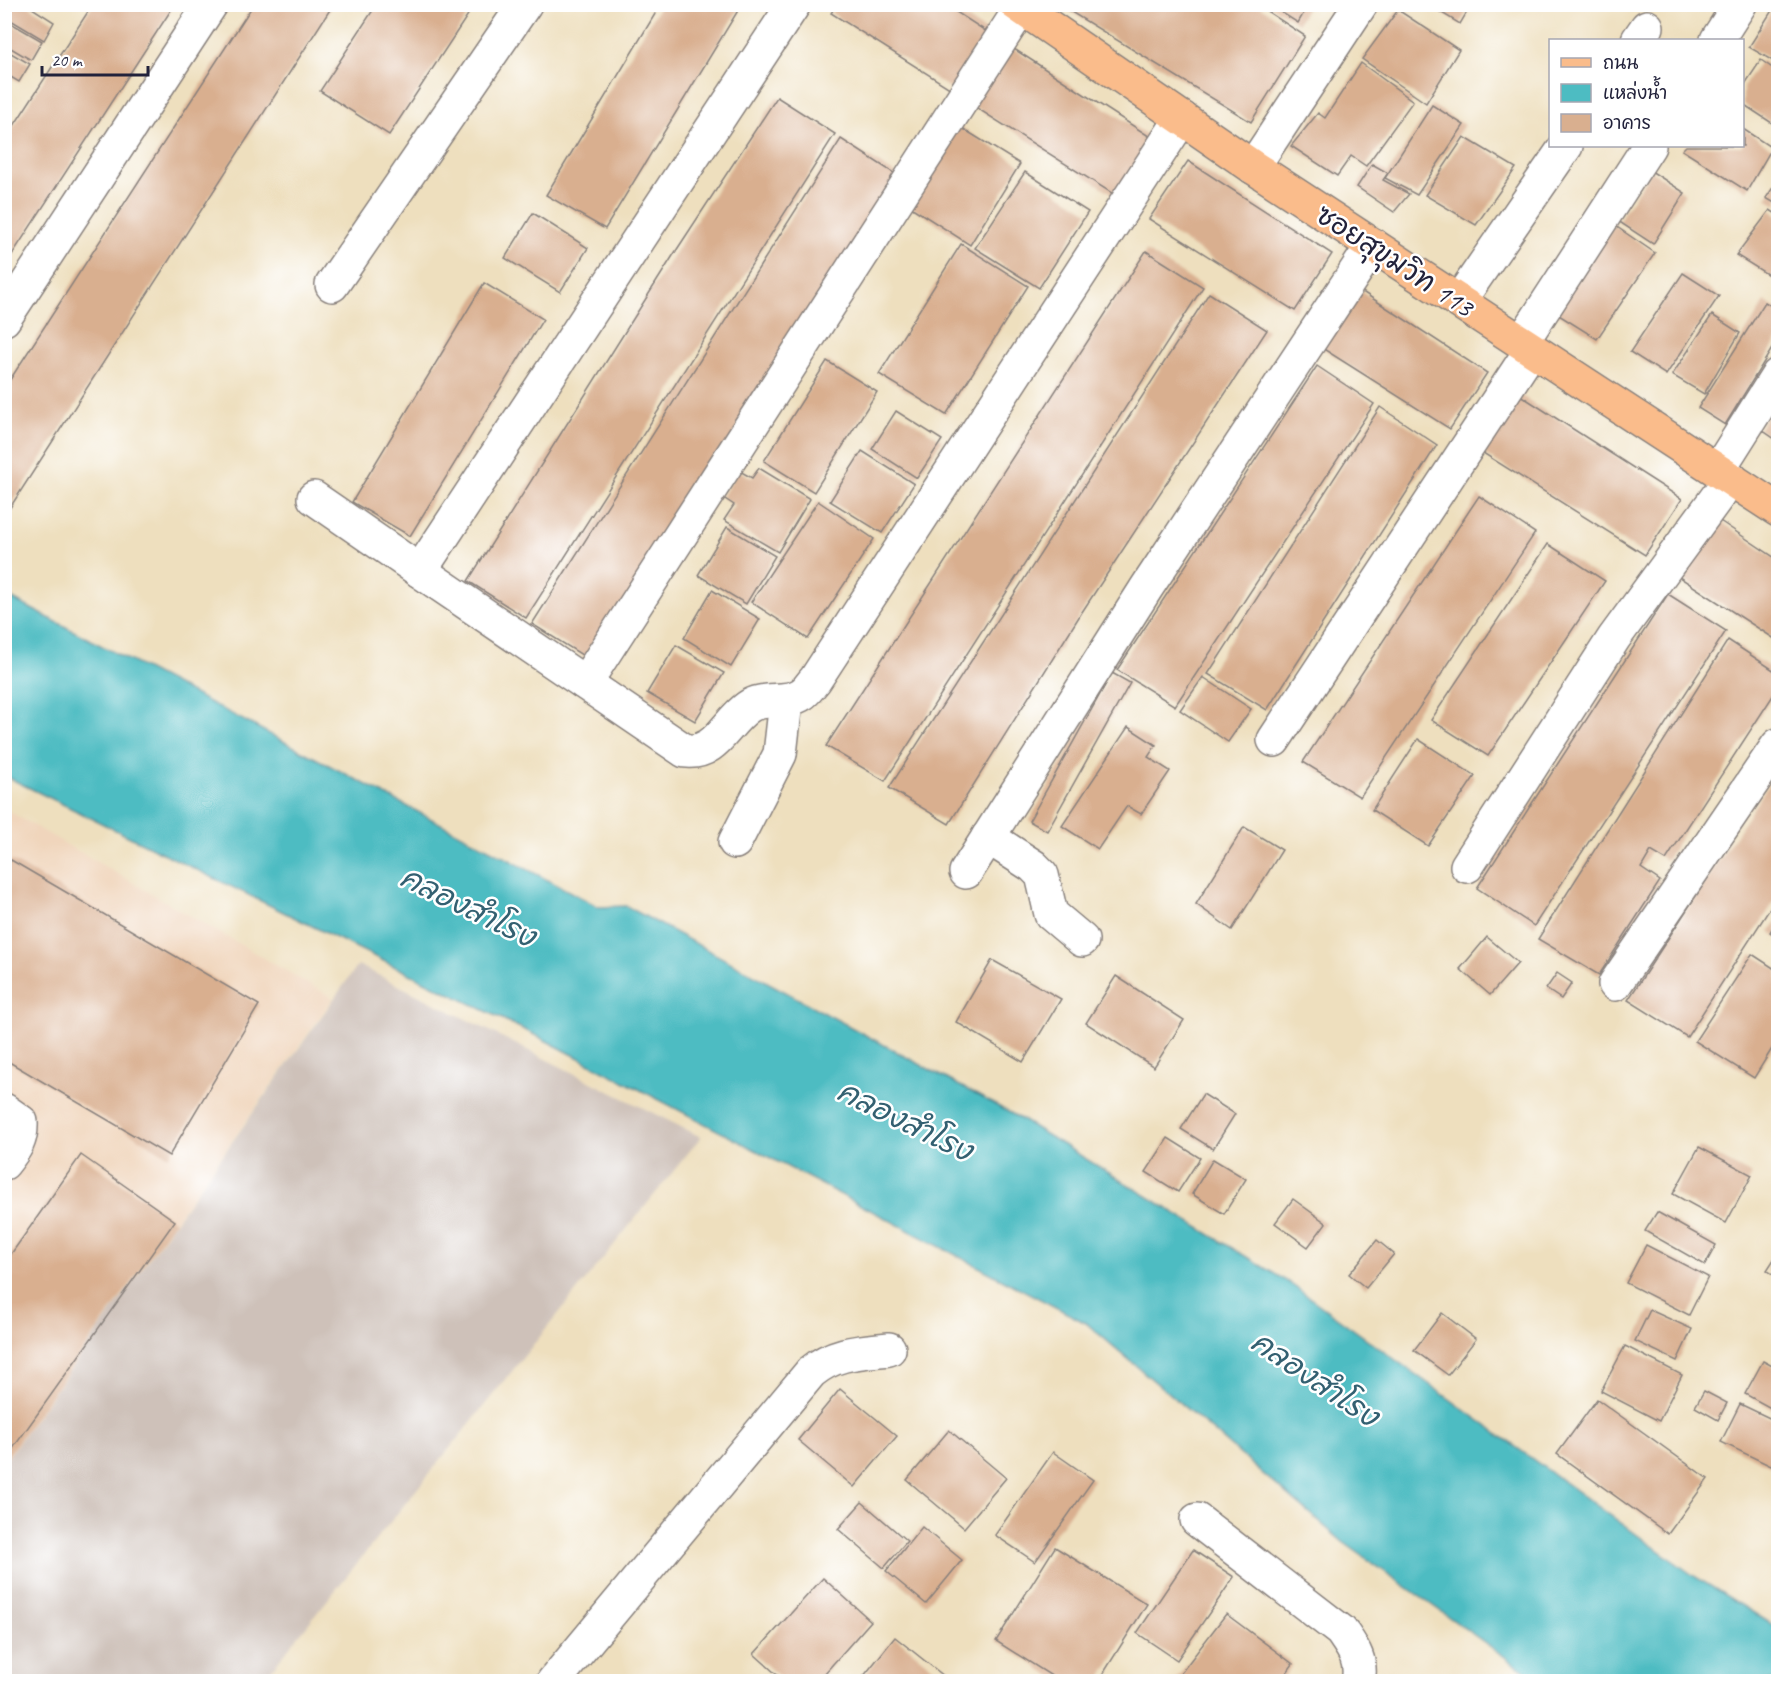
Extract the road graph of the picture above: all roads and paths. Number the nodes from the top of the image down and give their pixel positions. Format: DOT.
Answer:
graph roads {
  1 [pos="211,4"];
  2 [pos="525,4"];
  3 [pos="794,4"];
  4 [pos="1362,4"];
  5 [pos="1740,4"];
  6 [pos="1018,6"];
  7 [pos="1718,39"];
  8 [pos="1182,118"];
  9 [pos="1565,147"];
  10 [pos="1648,147"];
  11 [pos="1253,167"];
  12 [pos="1373,245"];
  13 [pos="332,285"];
  14 [pos="1459,302"];
  15 [pos="4,319"];
  16 [pos="1527,345"];
  17 [pos="1779,375"];
  18 [pos="1724,474"];
  19 [pos="314,498"];
  20 [pos="1779,510"];
  21 [pos="420,571"];
  22 [pos="585,683"];
  23 [pos="786,701"];
  24 [pos="1274,740"];
  25 [pos="1779,745"];
  26 [pos="988,837"];
  27 [pos="735,842"];
  28 [pos="1467,866"];
  29 [pos="966,872"];
  30 [pos="1082,940"];
  31 [pos="1615,984"];
  32 [pos="4,1110"];
  33 [pos="4,1163"];
  34 [pos="889,1349"];
  35 [pos="1197,1520"];
  36 [pos="553,1682"];
  37 [pos="1358,1682"];
  1 -- 15 [label="street"];
  2 -- 13 [label="street"];
  3 -- 21 [label="street"];
  4 -- 11 [label="street"];
  5 -- 7 [label="street"];
  6 -- 8 [label="main road, ซอยสุขุมวิท 113"];
  6 -- 22 [label="street"];
  8 -- 11 [label="main road, ซอยสุขุมวิท 113"];
  8 -- 23 [label="street"];
  9 -- 14 [label="street"];
  10 -- 16 [label="street"];
  11 -- 12 [label="main road, ซอยสุขุมวิท 113"];
  12 -- 14 [label="main road, ซอยสุขุมวิท 113"];
  12 -- 26 [label="street"];
  14 -- 16 [label="main road, ซอยสุขุมวิท 113"];
  16 -- 18 [label="main road, ซอยสุขุมวิท 113"];
  16 -- 24 [label="street"];
  17 -- 18 [label="street"];
  18 -- 20 [label="main road, ซอยสุขุมวิท 113"];
  18 -- 28 [label="street"];
  19 -- 21 [label="street"];
  21 -- 22 [label="street"];
  22 -- 23 [label="street"];
  23 -- 27 [label="street"];
  25 -- 31 [label="street"];
  26 -- 29 [label="street"];
  26 -- 30 [label="street"];
  32 -- 33 [label="street"];
  34 -- 36 [label="street"];
  35 -- 37 [label="street"];
}
